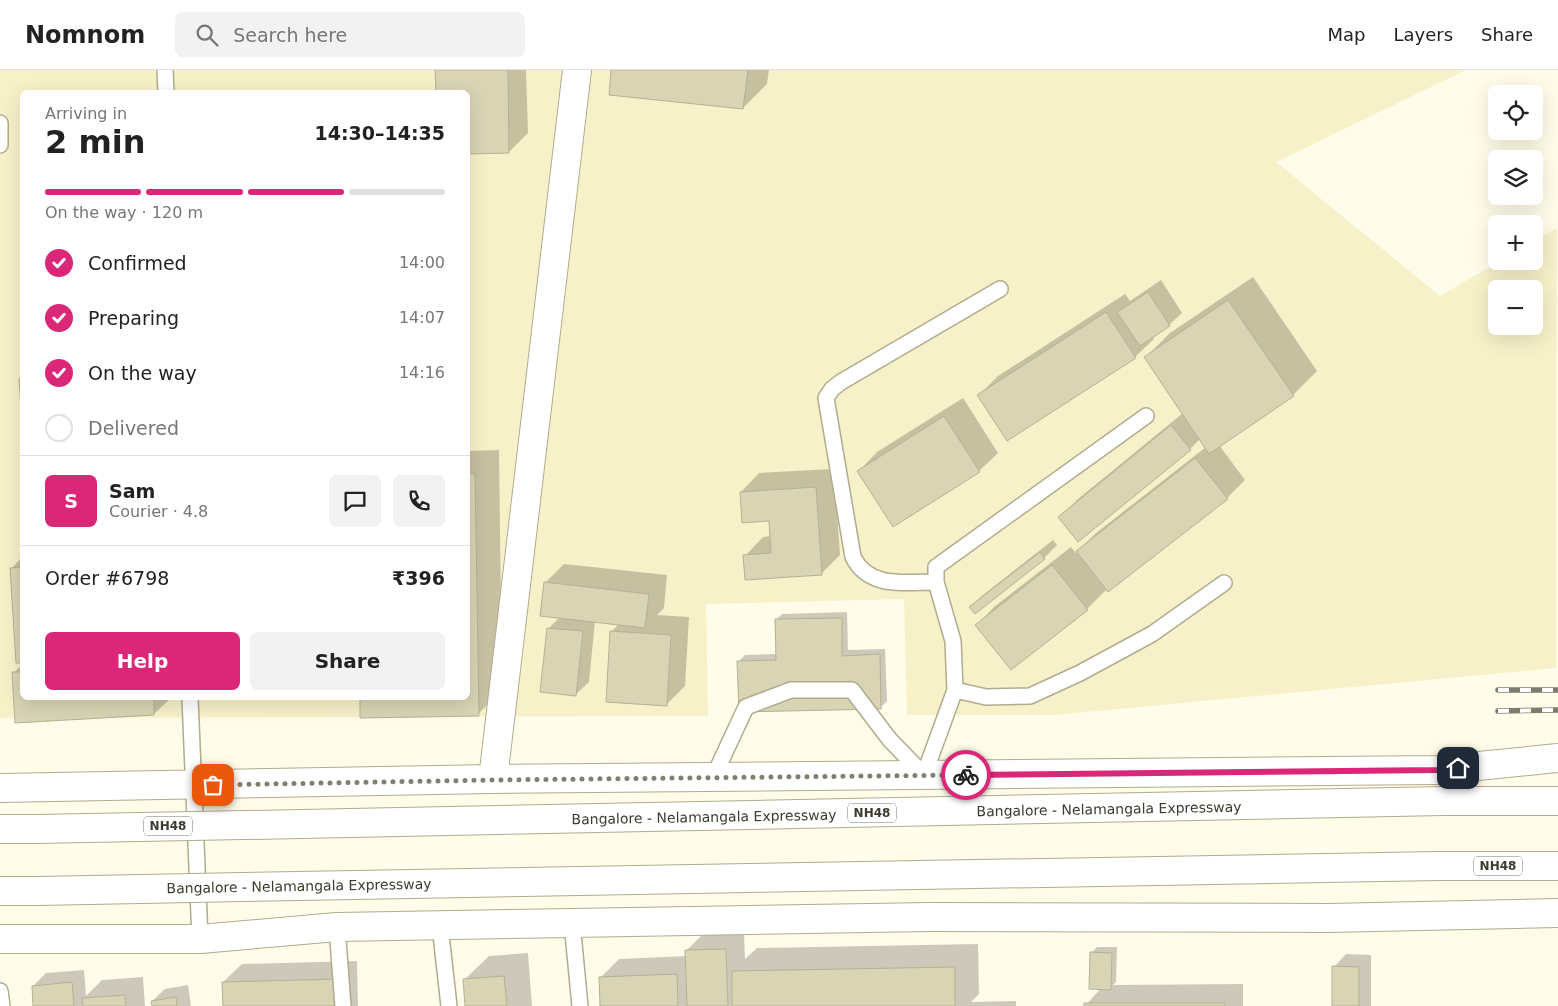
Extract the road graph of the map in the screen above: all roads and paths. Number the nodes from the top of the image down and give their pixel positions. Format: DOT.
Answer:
graph roads {
  1 [pos="165,70"];
  2 [pos="577,70"];
  3 [pos="166,90"];
  4 [pos="0,123"];
  5 [pos="0,145"];
  6 [pos="1000,289"];
  7 [pos="1146,416"];
  8 [pos="936,582"];
  9 [pos="1224,584"];
  10 [pos="955,690"];
  11 [pos="190,700"];
  12 [pos="1558,758"];
  13 [pos="924,775"];
  14 [pos="713,778"];
  15 [pos="492,780"];
  16 [pos="194,786"];
  17 [pos="1558,786"];
  18 [pos="0,788"];
  19 [pos="1443,801"];
  20 [pos="1558,801"];
  21 [pos="0,829"];
  22 [pos="1558,866"];
  23 [pos="0,891"];
  24 [pos="1558,913"];
  25 [pos="572,923"];
  26 [pos="440,926"];
  27 [pos="337,927"];
  28 [pos="0,939"];
  29 [pos="200,939"];
  30 [pos="0,991"];
  31 [pos="2,1006"];
  32 [pos="343,1006"];
  33 [pos="449,1006"];
  34 [pos="580,1006"];
  1 -- 3 [label="lane"];
  2 -- 15 [label="main road"];
  4 -- 5 [label="lane"];
  6 -- 8 [label="lane"];
  7 -- 8 [label="lane"];
  8 -- 10 [label="lane"];
  9 -- 10 [label="lane"];
  10 -- 13 [label="lane"];
  11 -- 16 [label="lane"];
  12 -- 13 [label="main road"];
  13 -- 14 [label="main road"];
  13 -- 14 [label="lane"];
  14 -- 15 [label="main road"];
  15 -- 16 [label="main road"];
  16 -- 18 [label="main road"];
  16 -- 29 [label="lane"];
  17 -- 19 [label="main road"];
  19 -- 20 [label="main road, Bangalore - Nelamangala Expressway / NH48"];
  19 -- 21 [label="main road, Bangalore - Nelamangala Expressway / NH48, bridge"];
  22 -- 23 [label="main road, Bangalore - Nelamangala Expressway / NH48, bridge"];
  24 -- 25 [label="main road"];
  25 -- 26 [label="main road"];
  25 -- 34 [label="lane"];
  26 -- 27 [label="main road"];
  26 -- 33 [label="lane"];
  27 -- 29 [label="main road"];
  27 -- 32 [label="lane"];
  28 -- 29 [label="main road"];
  30 -- 31 [label="lane"];
}
